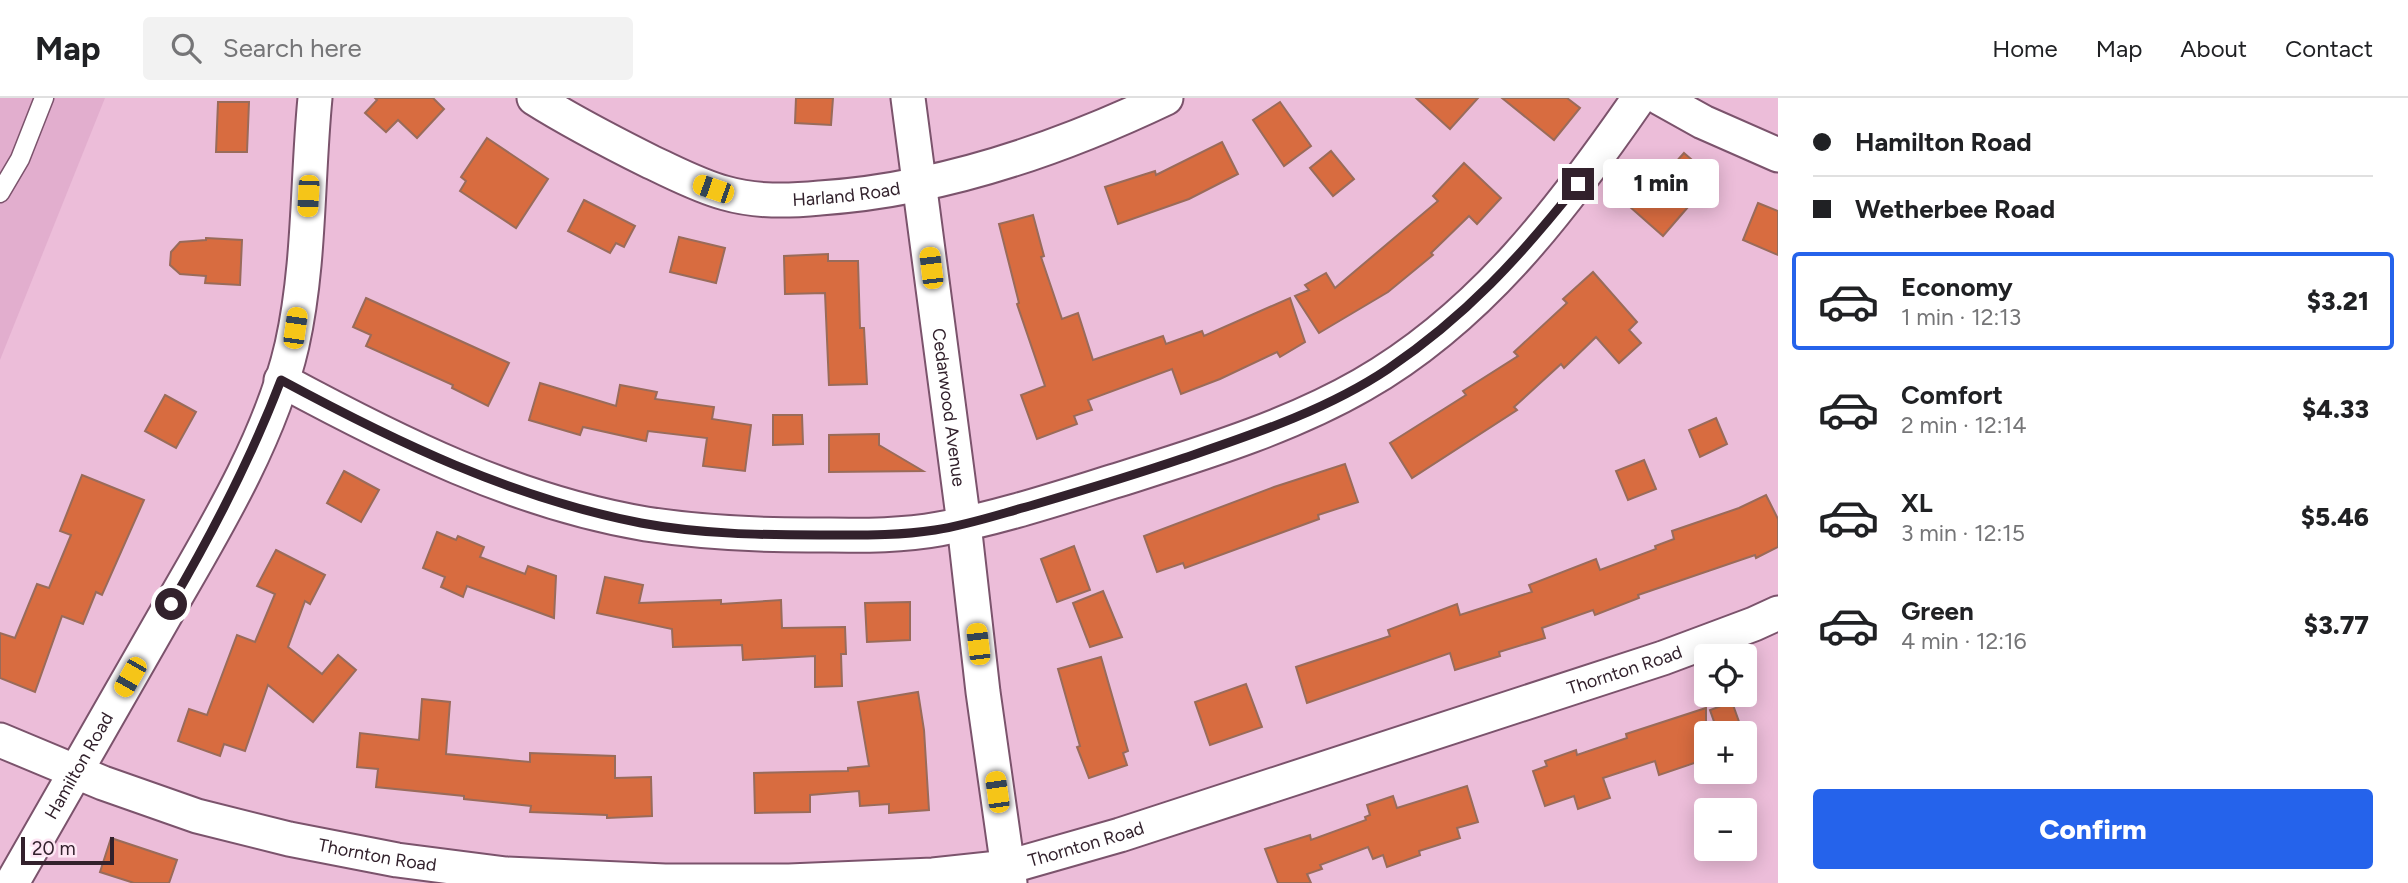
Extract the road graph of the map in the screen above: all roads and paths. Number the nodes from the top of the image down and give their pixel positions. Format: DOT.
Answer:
graph roads {
  1 [pos="44,98"];
  2 [pos="315,98"];
  3 [pos="534,98"];
  4 [pos="908,98"];
  5 [pos="1166,98"];
  6 [pos="1639,98"];
  7 [pos="1660,98"];
  8 [pos="1778,155"];
  9 [pos="920,183"];
  10 [pos="2,187"];
  11 [pos="281,380"];
  12 [pos="964,524"];
  13 [pos="1778,613"];
  14 [pos="0,740"];
  15 [pos="75,772"];
  16 [pos="1009,875"];
  17 [pos="12,883"];
  1 -- 10 [label="lane"];
  2 -- 11 [label="street, Hamilton Road"];
  3 -- 9 [label="street, Harland Road"];
  4 -- 9 [label="street, Cedarwood Avenue"];
  5 -- 9 [label="street, Harland Road"];
  6 -- 12 [label="street"];
  7 -- 8 [label="street"];
  9 -- 12 [label="street, Cedarwood Avenue"];
  11 -- 12 [label="street"];
  11 -- 15 [label="street, Hamilton Road"];
  12 -- 16 [label="street, Cedarwood Avenue"];
  13 -- 16 [label="street, Thornton Road"];
  14 -- 15 [label="street, Thornton Road"];
  15 -- 16 [label="street, Thornton Road"];
  15 -- 17 [label="street, Hamilton Road"];
}
